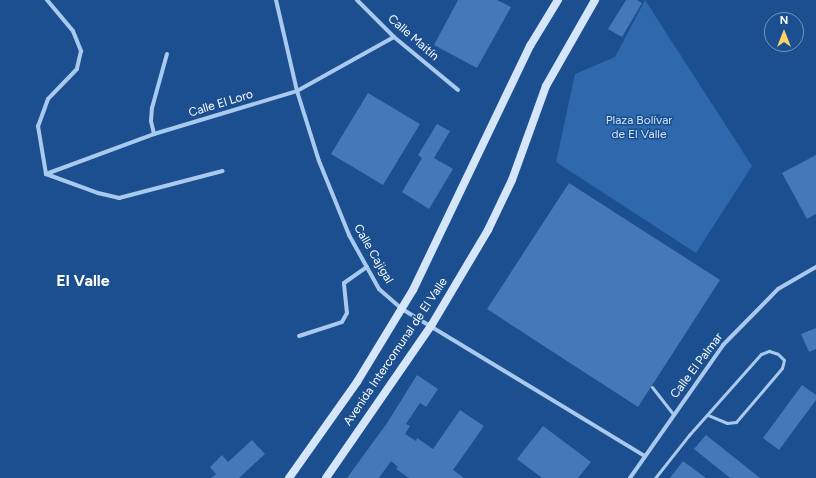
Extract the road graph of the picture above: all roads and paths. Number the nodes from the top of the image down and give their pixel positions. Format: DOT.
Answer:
graph roads {
  1 [pos="47,0"];
  2 [pos="276,0"];
  3 [pos="357,0"];
  4 [pos="558,0"];
  5 [pos="595,0"];
  6 [pos="394,37"];
  7 [pos="167,54"];
  8 [pos="458,90"];
  9 [pos="297,92"];
  10 [pos="154,134"];
  11 [pos="223,171"];
  12 [pos="46,174"];
  13 [pos="367,267"];
  14 [pos="816,267"];
  15 [pos="402,309"];
  16 [pos="431,326"];
  17 [pos="298,336"];
  18 [pos="652,387"];
  19 [pos="673,414"];
  20 [pos="708,415"];
  21 [pos="645,456"];
  22 [pos="289,478"];
  23 [pos="326,478"];
  24 [pos="630,478"];
  25 [pos="654,478"];
  1 -- 12 [label="street"];
  2 -- 9 [label="street, Calle Cajigal"];
  3 -- 6 [label="street, Calle Maitín"];
  4 -- 15 [label="main road, Avenida Intercomunal de El Valle"];
  5 -- 16 [label="main road, Avenida Intercomunal de El Valle"];
  6 -- 8 [label="street, Calle Maitín"];
  6 -- 9 [label="street, Calle El Loro"];
  7 -- 10 [label="street"];
  9 -- 10 [label="street, Calle El Loro"];
  9 -- 13 [label="street, Calle Cajigal"];
  10 -- 12 [label="street, Calle El Loro"];
  11 -- 12 [label="street"];
  13 -- 15 [label="street, Calle Cajigal"];
  13 -- 17 [label="street"];
  14 -- 19 [label="street, Calle El Palmar"];
  15 -- 16 [label="street, Calle Cajigal"];
  15 -- 22 [label="main road, Avenida Intercomunal de El Valle"];
  16 -- 21 [label="street, Calle Cajigal"];
  16 -- 23 [label="main road, Avenida Intercomunal de El Valle"];
  18 -- 19 [label="lane"];
  19 -- 21 [label="street, Calle El Palmar"];
  20 -- 20 [label="lane"];
  20 -- 25 [label="lane"];
  21 -- 24 [label="street, Calle El Palmar"];
}
